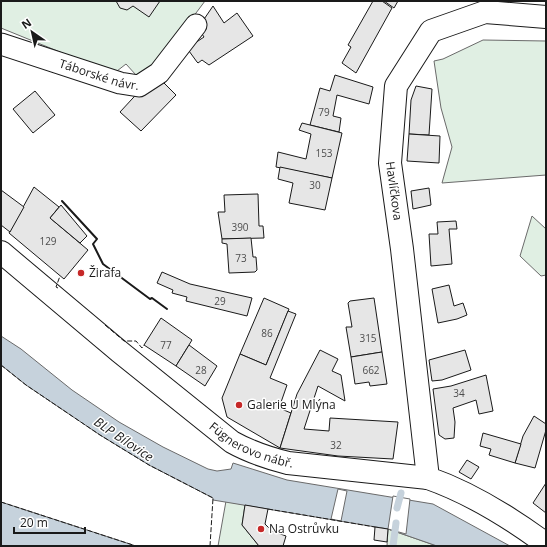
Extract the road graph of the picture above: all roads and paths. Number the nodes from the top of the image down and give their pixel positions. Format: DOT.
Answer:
graph roads {
  1 [pos="546,17"];
  2 [pos="196,24"];
  3 [pos="1,44"];
  4 [pos="1,252"];
  5 [pos="428,478"];
  6 [pos="546,544"];
  1 -- 5 [label="main road, Havlíčkova"];
  2 -- 3 [label="street, Táborské návr."];
  4 -- 5 [label="main road, Fügnerovo nábř."];
  5 -- 6 [label="main road, Fügnerovo nábř."];
}
